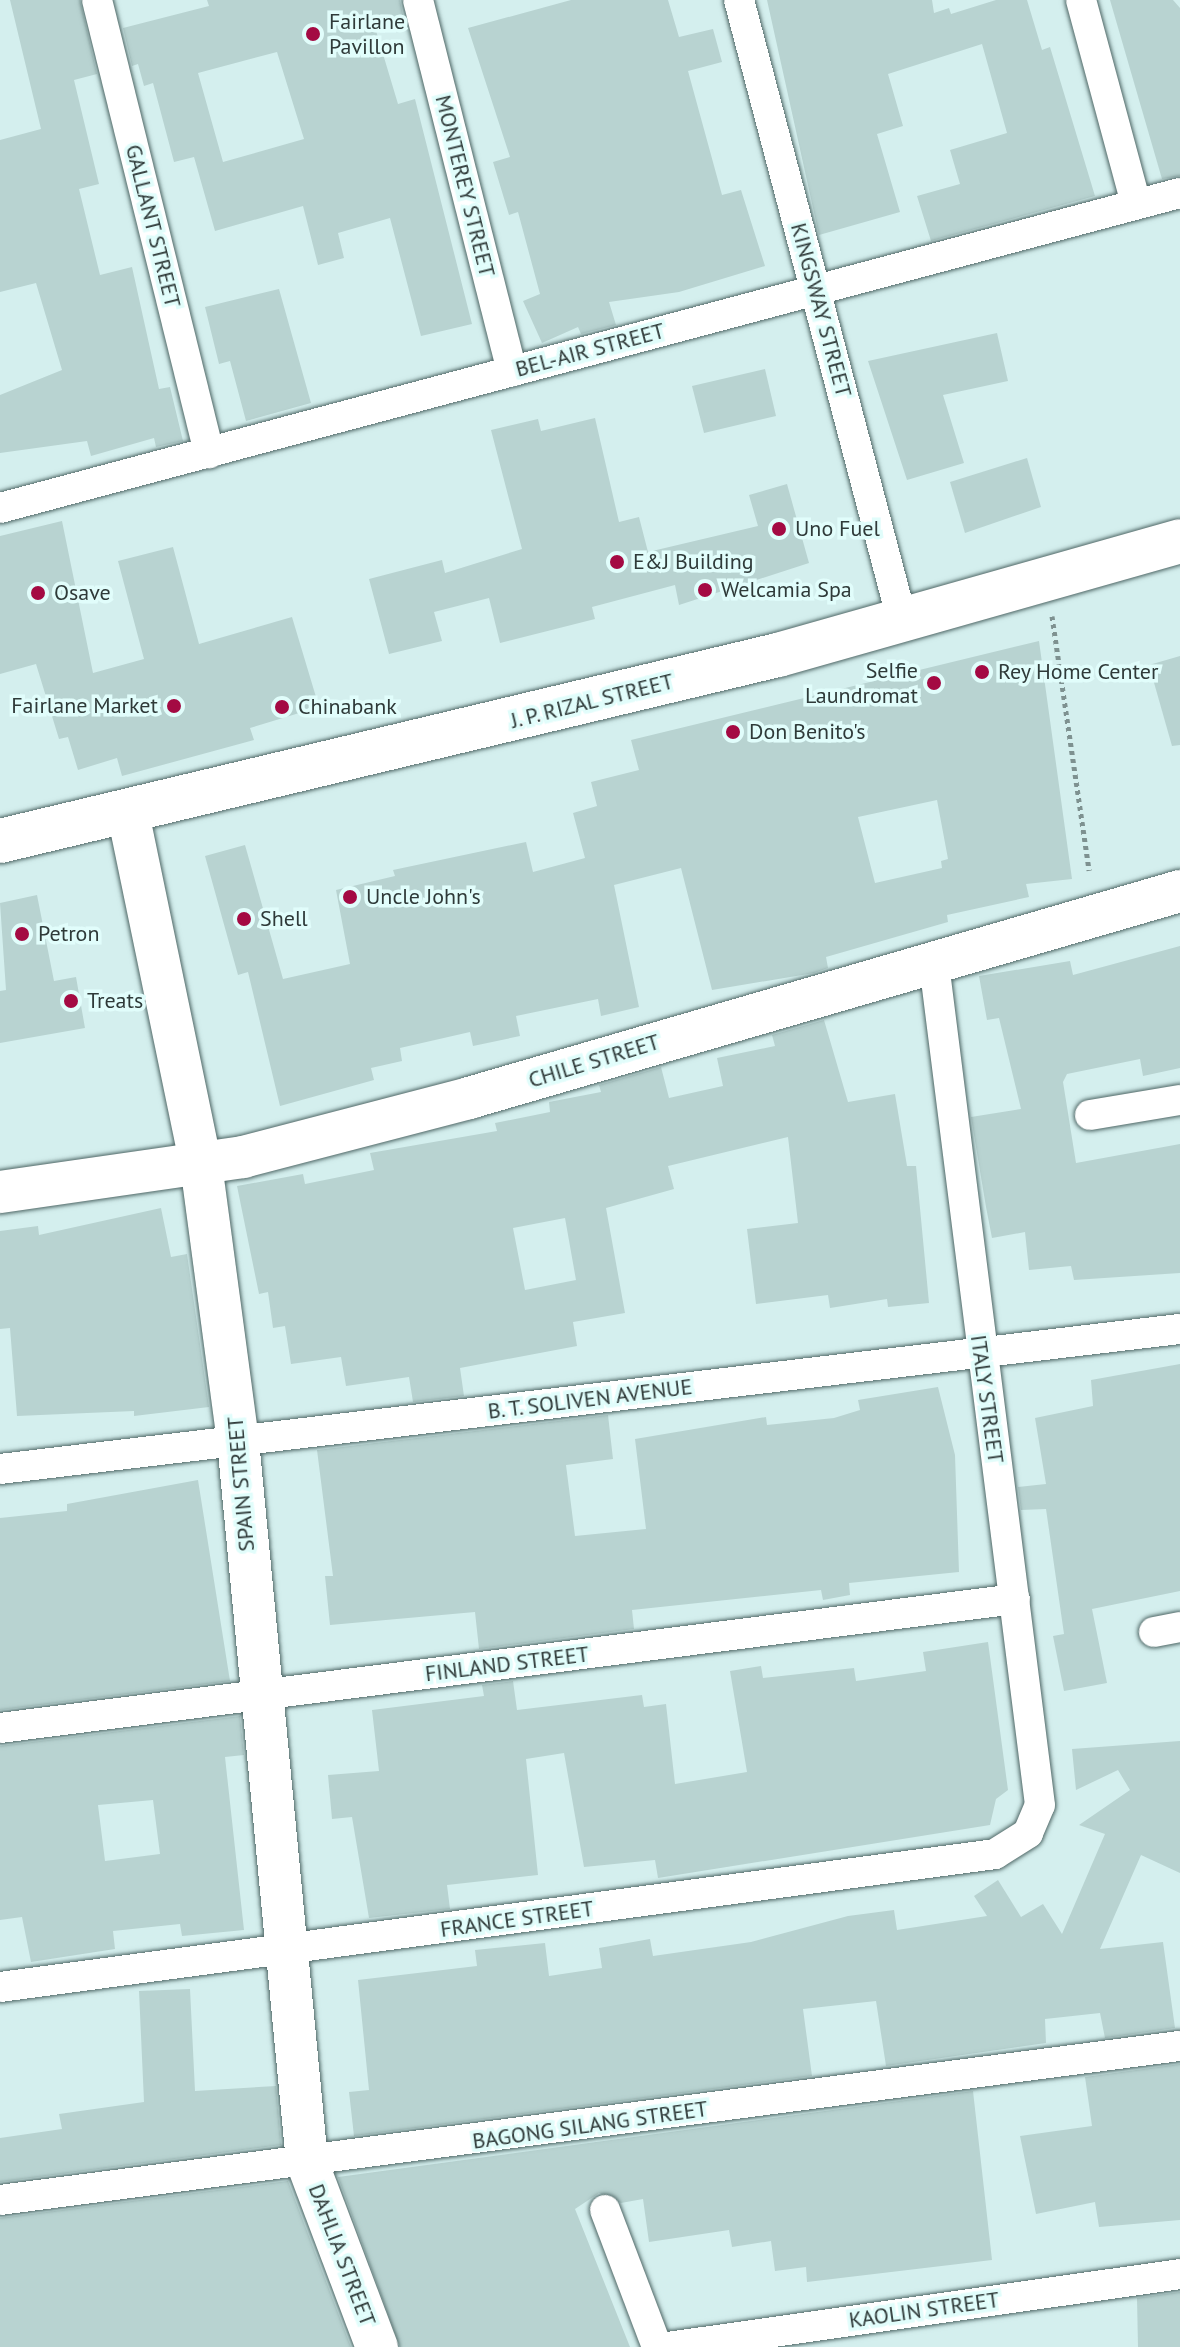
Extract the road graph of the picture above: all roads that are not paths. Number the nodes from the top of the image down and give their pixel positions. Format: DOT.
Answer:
graph roads {
  1 [pos="97,0"];
  2 [pos="418,0"];
  3 [pos="739,0"];
  4 [pos="1081,0"];
  5 [pos="1180,193"];
  6 [pos="1136,204"];
  7 [pos="815,290"];
  8 [pos="512,371"];
  9 [pos="209,453"];
  10 [pos="0,508"];
  11 [pos="1180,541"];
  12 [pos="902,620"];
  13 [pos="128,813"];
  14 [pos="1,838"];
  15 [pos="1180,891"];
  16 [pos="934,963"];
  17 [pos="1180,1100"];
  18 [pos="1090,1115"];
  19 [pos="201,1164"];
  20 [pos="0,1192"];
  21 [pos="1180,1329"];
  22 [pos="980,1353"];
  23 [pos="238,1441"];
  24 [pos="0,1469"];
  25 [pos="1015,1599"];
  26 [pos="259,1695"];
  27 [pos="0,1728"];
  28 [pos="1028,1833"];
  29 [pos="286,1950"];
  30 [pos="0,1987"];
  31 [pos="1180,2046"];
  32 [pos="307,2162"];
  33 [pos="0,2200"];
  34 [pos="605,2210"];
  35 [pos="1180,2274"];
  36 [pos="377,2347"];
  37 [pos="657,2347"];
  38 [pos="668,2347"];
  1 -- 9 [label="street, GALLANT STREET"];
  2 -- 8 [label="street, MONTEREY STREET"];
  3 -- 7 [label="street, KINGSWAY STREET"];
  4 -- 6 [label="street"];
  5 -- 6 [label="street, BEL-AIR STREET"];
  6 -- 7 [label="street, BEL-AIR STREET"];
  7 -- 8 [label="street, BEL-AIR STREET"];
  7 -- 12 [label="street, KINGSWAY STREET"];
  8 -- 9 [label="street, BEL-AIR STREET"];
  9 -- 10 [label="street, BEL-AIR STREET"];
  11 -- 12 [label="main road, J. P. RIZAL STREET"];
  12 -- 13 [label="main road, J. P. RIZAL STREET"];
  13 -- 14 [label="main road, J. P. RIZAL STREET"];
  13 -- 19 [label="street, SPAIN STREET"];
  15 -- 16 [label="street, CHILE STREET"];
  16 -- 19 [label="street, CHILE STREET"];
  16 -- 22 [label="street, ITALY STREET"];
  17 -- 18 [label="street"];
  19 -- 20 [label="street, CHILE STREET"];
  19 -- 23 [label="street, SPAIN STREET"];
  21 -- 22 [label="street, B. T. SOLIVEN AVENUE"];
  22 -- 23 [label="street, B. T. SOLIVEN AVENUE"];
  22 -- 25 [label="street, ITALY STREET"];
  23 -- 24 [label="street, B. T. SOLIVEN AVENUE"];
  23 -- 26 [label="street, SPAIN STREET"];
  25 -- 26 [label="street, FINLAND STREET"];
  25 -- 28 [label="street, ITALY STREET"];
  26 -- 27 [label="street, FINLAND STREET"];
  26 -- 29 [label="street, SPAIN STREET"];
  28 -- 29 [label="street, FRANCE STREET"];
  29 -- 30 [label="street, FRANCE STREET"];
  29 -- 32 [label="street, SPAIN STREET"];
  31 -- 32 [label="street, BAGONG SILANG STREET"];
  32 -- 33 [label="street, BAGONG SILANG STREET"];
  32 -- 36 [label="street, DAHLIA STREET"];
  34 -- 37 [label="street"];
  35 -- 38 [label="street, KAOLIN STREET"];
}
